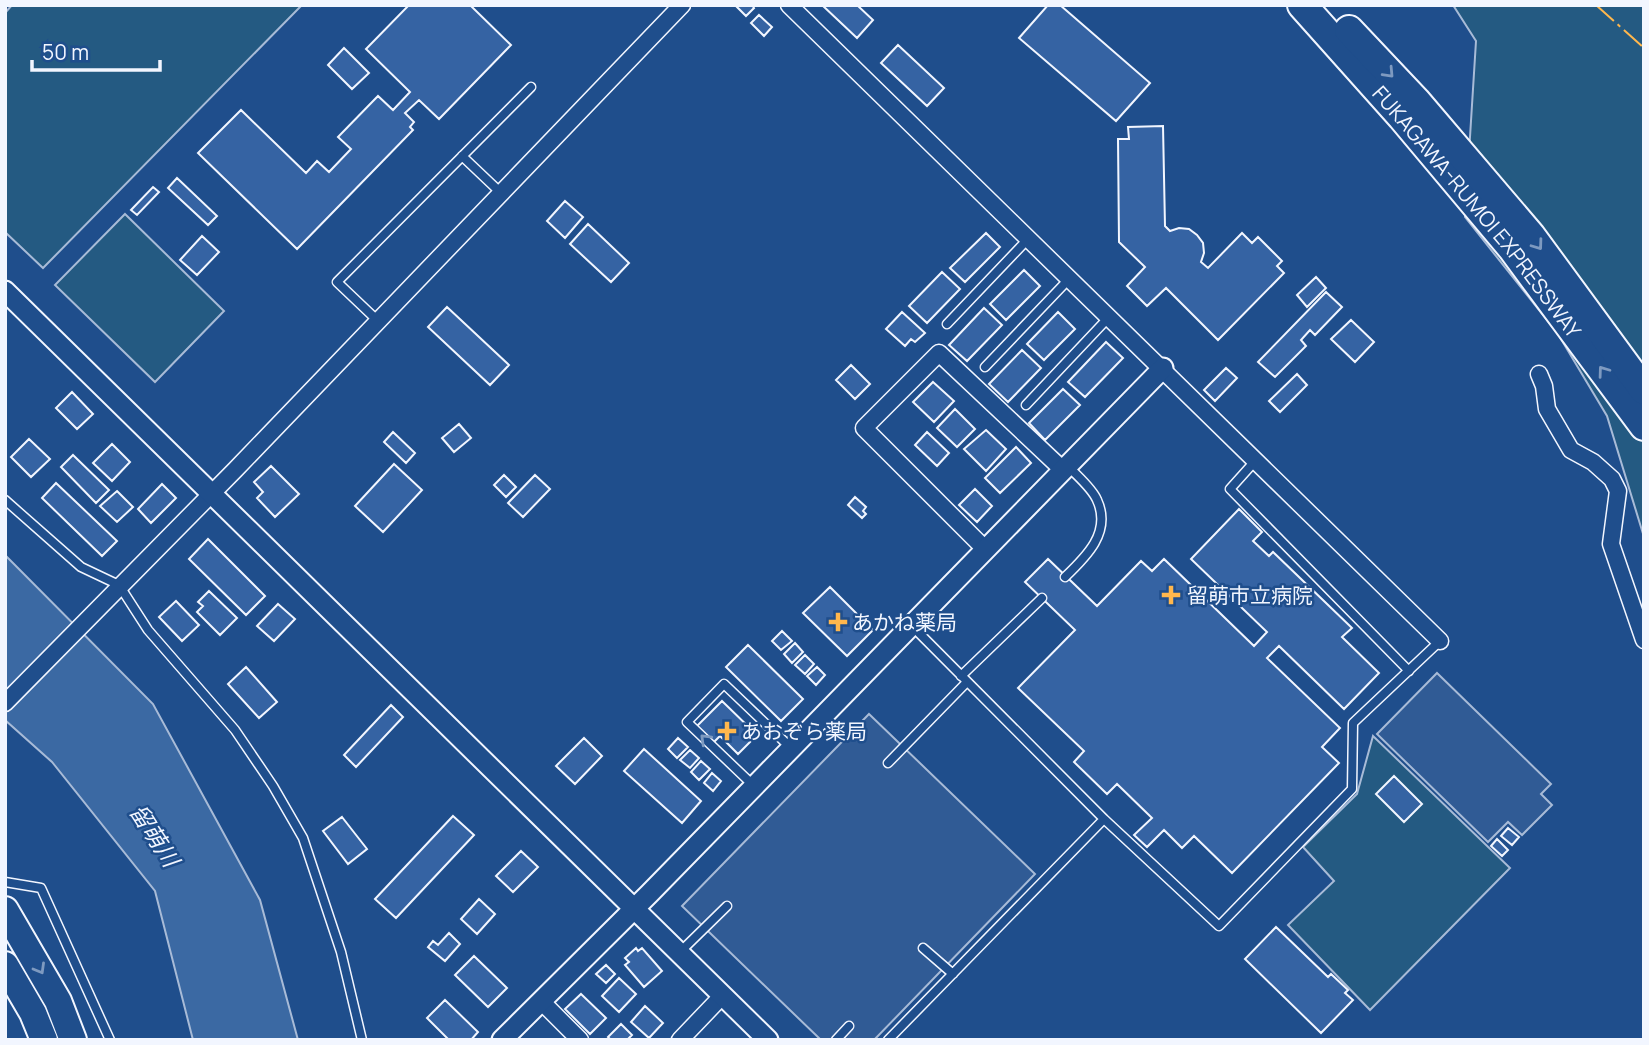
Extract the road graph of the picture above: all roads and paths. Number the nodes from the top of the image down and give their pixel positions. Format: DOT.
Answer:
graph roads {
  1 [pos="682,5"];
  2 [pos="789,5"];
  3 [pos="1302,5"];
  4 [pos="1325,5"];
  5 [pos="531,88"];
  6 [pos="462,156"];
  7 [pos="501,194"];
  8 [pos="1029,238"];
  9 [pos="1070,278"];
  10 [pos="5,291"];
  11 [pos="1110,316"];
  12 [pos="378,321"];
  13 [pos="947,324"];
  14 [pos="985,367"];
  15 [pos="1163,368"];
  16 [pos="1539,374"];
  17 [pos="1644,390"];
  18 [pos="1026,405"];
  19 [pos="1644,426"];
  20 [pos="1256,460"];
  21 [pos="1066,468"];
  22 [pos="211,493"];
  23 [pos="5,500"];
  24 [pos="986,550"];
  25 [pos="1065,577"];
  26 [pos="115,589"];
  27 [pos="1042,598"];
  28 [pos="911,626"];
  29 [pos="1644,640"];
  30 [pos="1440,641"];
  31 [pos="1409,671"];
  32 [pos="964,679"];
  33 [pos="5,703"];
  34 [pos="791,748"];
  35 [pos="888,763"];
  36 [pos="754,786"];
  37 [pos="1104,819"];
  38 [pos="5,882"];
  39 [pos="727,906"];
  40 [pos="634,909"];
  41 [pos="5,910"];
  42 [pos="923,948"];
  43 [pos="679,953"];
  44 [pos="5,965"];
  45 [pos="953,974"];
  46 [pos="723,995"];
  47 [pos="541,1001"];
  48 [pos="849,1026"];
  49 [pos="44,1040"];
  50 [pos="73,1040"];
  51 [pos="110,1040"];
  52 [pos="362,1040"];
  53 [pos="502,1040"];
  54 [pos="580,1040"];
  55 [pos="680,1040"];
  56 [pos="768,1040"];
  57 [pos="836,1040"];
  58 [pos="888,1040"];
  1 -- 7 [label="street"];
  2 -- 8 [label="street"];
  19 -- 3 [label="highway, FUKAGAWA-RUMOI EXPRESSWAY, one-way"];
  4 -- 17 [label="highway, FUKAGAWA-RUMOI EXPRESSWAY, one-way"];
  5 -- 6 [label="lane"];
  6 -- 7 [label="lane"];
  6 -- 12 [label="lane"];
  7 -- 12 [label="street"];
  8 -- 9 [label="street"];
  8 -- 13 [label="lane"];
  9 -- 11 [label="street"];
  9 -- 14 [label="lane"];
  10 -- 22 [label="street"];
  11 -- 15 [label="street"];
  11 -- 18 [label="lane"];
  12 -- 22 [label="street"];
  15 -- 20 [label="street"];
  15 -- 21 [label="street"];
  16 -- 29 [label="street"];
  20 -- 30 [label="street"];
  20 -- 31 [label="lane"];
  21 -- 24 [label="street"];
  21 -- 24 [label="street"];
  21 -- 25 [label="lane"];
  22 -- 26 [label="street"];
  22 -- 40 [label="street"];
  23 -- 26 [label="lane"];
  24 -- 28 [label="street"];
  26 -- 33 [label="street"];
  26 -- 52 [label="lane"];
  27 -- 32 [label="lane"];
  28 -- 32 [label="lane"];
  28 -- 34 [label="street"];
  30 -- 31 [label="lane"];
  31 -- 37 [label="lane"];
  32 -- 35 [label="lane"];
  32 -- 37 [label="lane"];
  34 -- 36 [label="street"];
  36 -- 34 [label="lane, one-way"];
  36 -- 40 [label="street"];
  37 -- 45 [label="lane"];
  38 -- 51 [label="lane"];
  39 -- 43 [label="lane"];
  40 -- 43 [label="street"];
  40 -- 47 [label="street"];
  41 -- 50 [label="highway, one-way"];
  42 -- 45 [label="lane"];
  43 -- 46 [label="street"];
  44 -- 49 [label="highway"];
  45 -- 58 [label="lane"];
  46 -- 55 [label="street"];
  46 -- 56 [label="street"];
  47 -- 53 [label="street"];
  47 -- 54 [label="street"];
  48 -- 57 [label="lane"];
}
